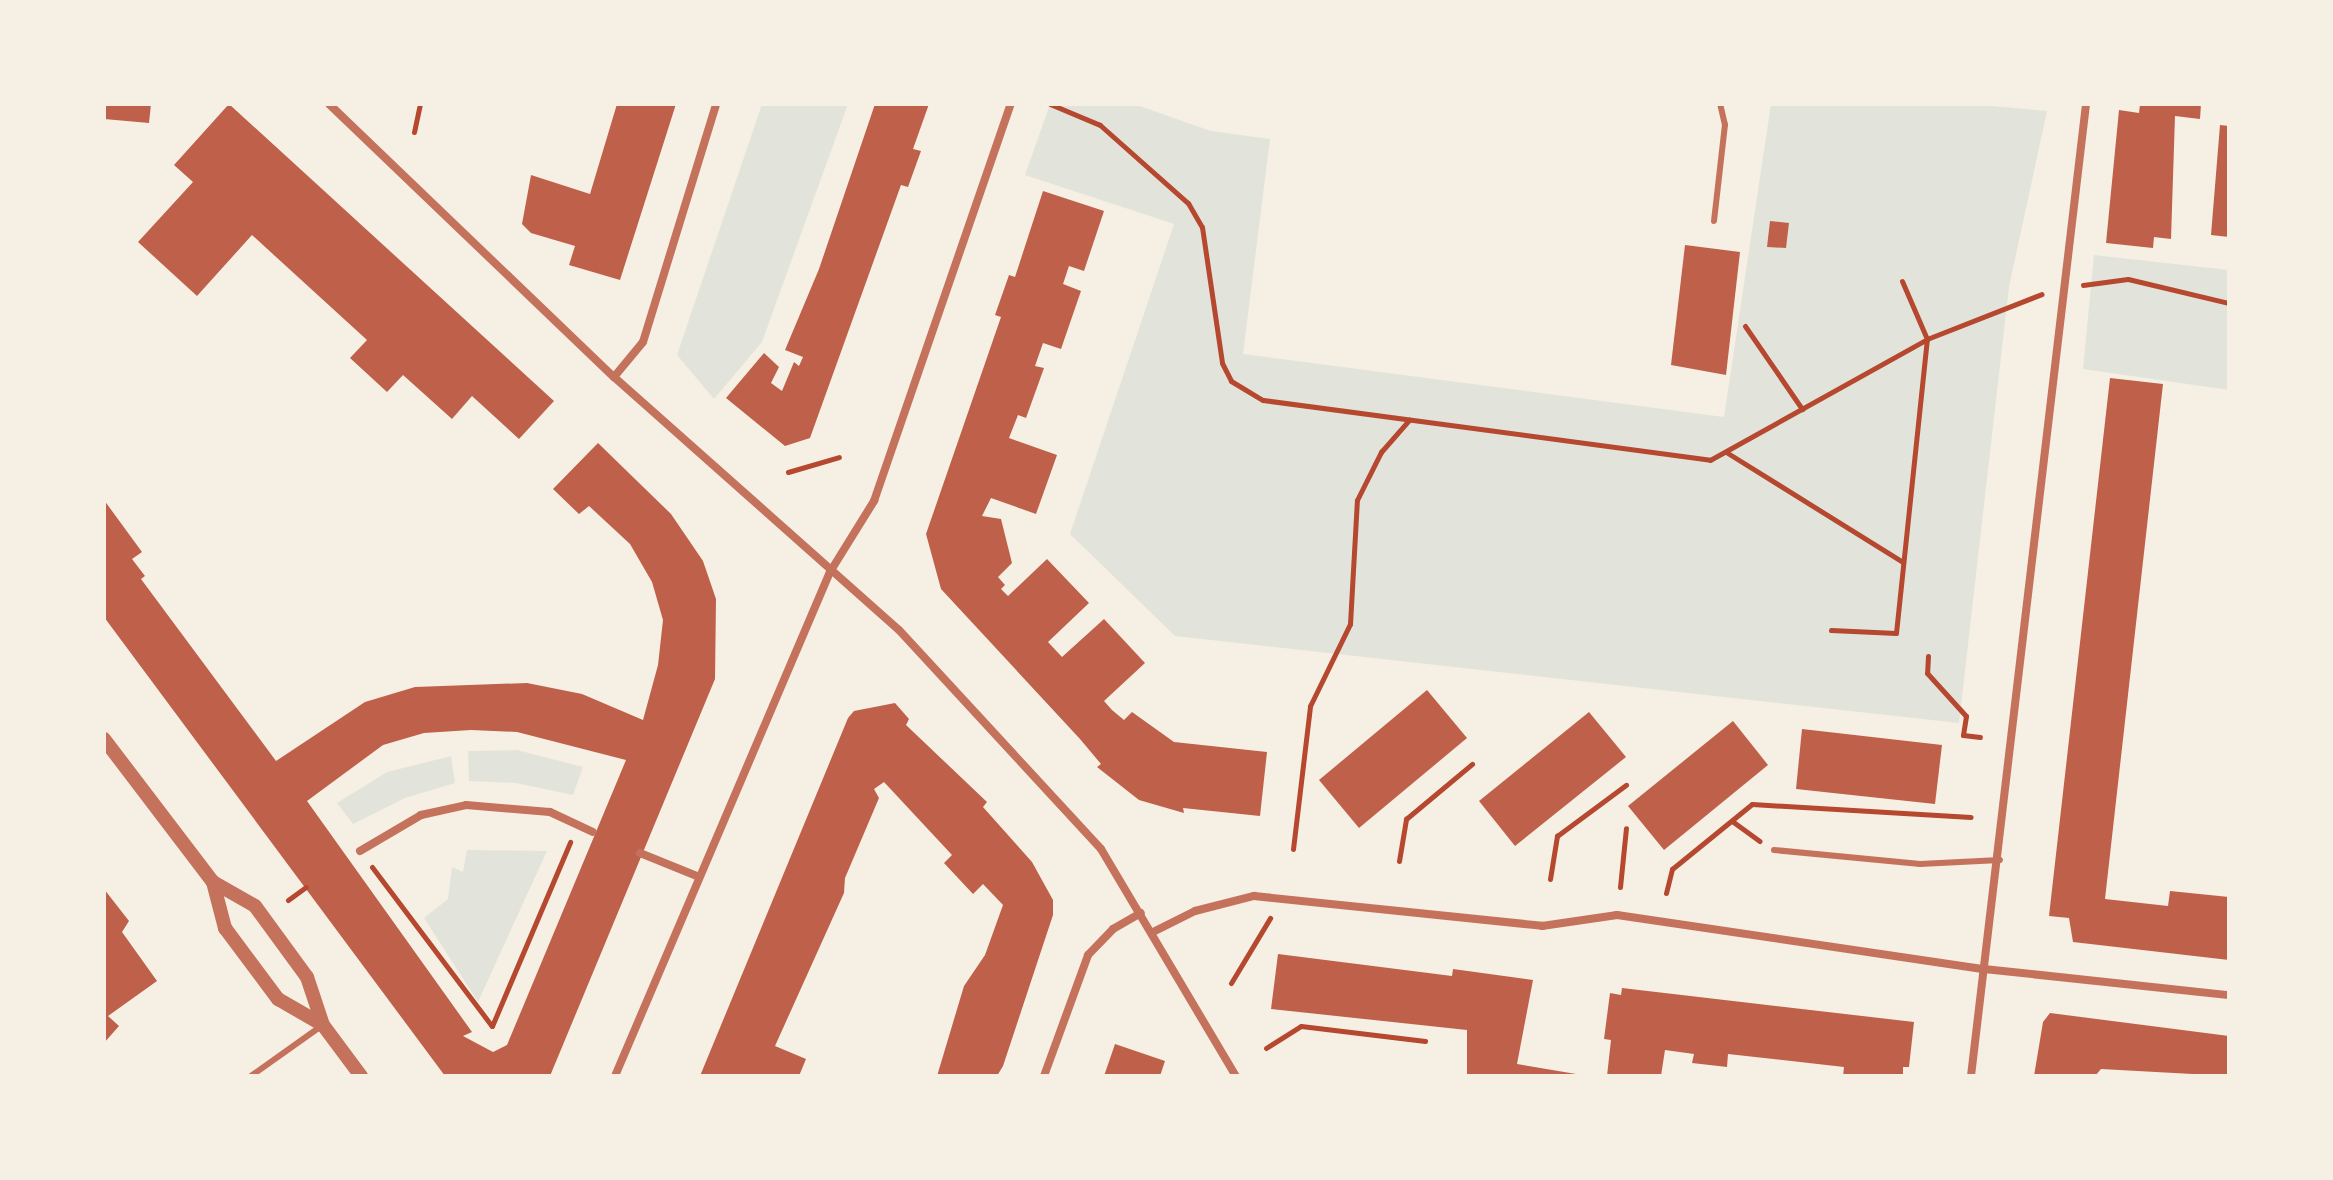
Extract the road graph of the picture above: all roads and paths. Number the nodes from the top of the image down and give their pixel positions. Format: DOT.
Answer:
graph roads {
  1 [pos="329,104"];
  2 [pos="420,104"];
  3 [pos="716,104"];
  4 [pos="1011,104"];
  5 [pos="1050,104"];
  6 [pos="1720,104"];
  7 [pos="2086,104"];
  8 [pos="414,132"];
  9 [pos="1714,221"];
  10 [pos="1902,281"];
  11 [pos="2065,288"];
  12 [pos="2229,303"];
  13 [pos="1745,326"];
  14 [pos="1927,339"];
  15 [pos="614,377"];
  16 [pos="1802,409"];
  17 [pos="1410,419"];
  18 [pos="1726,452"];
  19 [pos="839,457"];
  20 [pos="788,472"];
  21 [pos="1903,562"];
  22 [pos="830,572"];
  23 [pos="1831,630"];
  24 [pos="1928,656"];
  25 [pos="1980,737"];
  26 [pos="104,739"];
  27 [pos="1472,764"];
  28 [pos="1626,785"];
  29 [pos="1971,817"];
  30 [pos="1732,821"];
  31 [pos="578,825"];
  32 [pos="1626,828"];
  33 [pos="593,832"];
  34 [pos="1293,849"];
  35 [pos="1774,850"];
  36 [pos="360,851"];
  37 [pos="640,853"];
  38 [pos="2000,860"];
  39 [pos="1399,861"];
  40 [pos="699,877"];
  41 [pos="1550,879"];
  42 [pos="213,882"];
  43 [pos="306,887"];
  44 [pos="1620,887"];
  45 [pos="1666,893"];
  46 [pos="1283,896"];
  47 [pos="288,900"];
  48 [pos="1141,913"];
  49 [pos="1153,932"];
  50 [pos="1984,969"];
  51 [pos="1231,983"];
  52 [pos="2229,995"];
  53 [pos="323,1025"];
  54 [pos="1425,1041"];
  55 [pos="1266,1048"];
  56 [pos="251,1076"];
  57 [pos="361,1076"];
  58 [pos="615,1076"];
  59 [pos="1044,1076"];
  60 [pos="1236,1076"];
  61 [pos="1971,1076"];
  1 -- 15 [label="street"];
  2 -- 8 [label="path"];
  3 -- 15 [label="street"];
  4 -- 22 [label="street"];
  5 -- 17 [label="path"];
  6 -- 9 [label="lane"];
  7 -- 11 [label="street"];
  10 -- 14 [label="path"];
  11 -- 12 [label="path"];
  11 -- 14 [label="path"];
  11 -- 38 [label="street"];
  13 -- 16 [label="path"];
  14 -- 16 [label="path"];
  14 -- 21 [label="path"];
  15 -- 22 [label="street"];
  16 -- 18 [label="path"];
  17 -- 18 [label="path"];
  17 -- 34 [label="path"];
  18 -- 21 [label="path"];
  19 -- 20 [label="path"];
  21 -- 23 [label="path"];
  22 -- 40 [label="street"];
  22 -- 48 [label="street"];
  24 -- 25 [label="path"];
  26 -- 42 [label="street"];
  27 -- 39 [label="path"];
  28 -- 41 [label="path"];
  29 -- 30 [label="path"];
  30 -- 35 [label="path"];
  30 -- 45 [label="path"];
  31 -- 33 [label="street"];
  31 -- 36 [label="street"];
  31 -- 36 [label="path"];
  32 -- 44 [label="path"];
  35 -- 38 [label="lane"];
  37 -- 40 [label="street"];
  38 -- 50 [label="street"];
  40 -- 58 [label="street"];
  42 -- 53 [label="street"];
  42 -- 53 [label="street"];
  43 -- 47 [label="path"];
  46 -- 49 [label="street"];
  46 -- 50 [label="street"];
  46 -- 51 [label="path"];
  48 -- 49 [label="street"];
  48 -- 59 [label="street"];
  49 -- 60 [label="street"];
  50 -- 52 [label="street"];
  50 -- 61 [label="street"];
  53 -- 56 [label="lane"];
  53 -- 57 [label="street"];
  54 -- 55 [label="path"];
}
